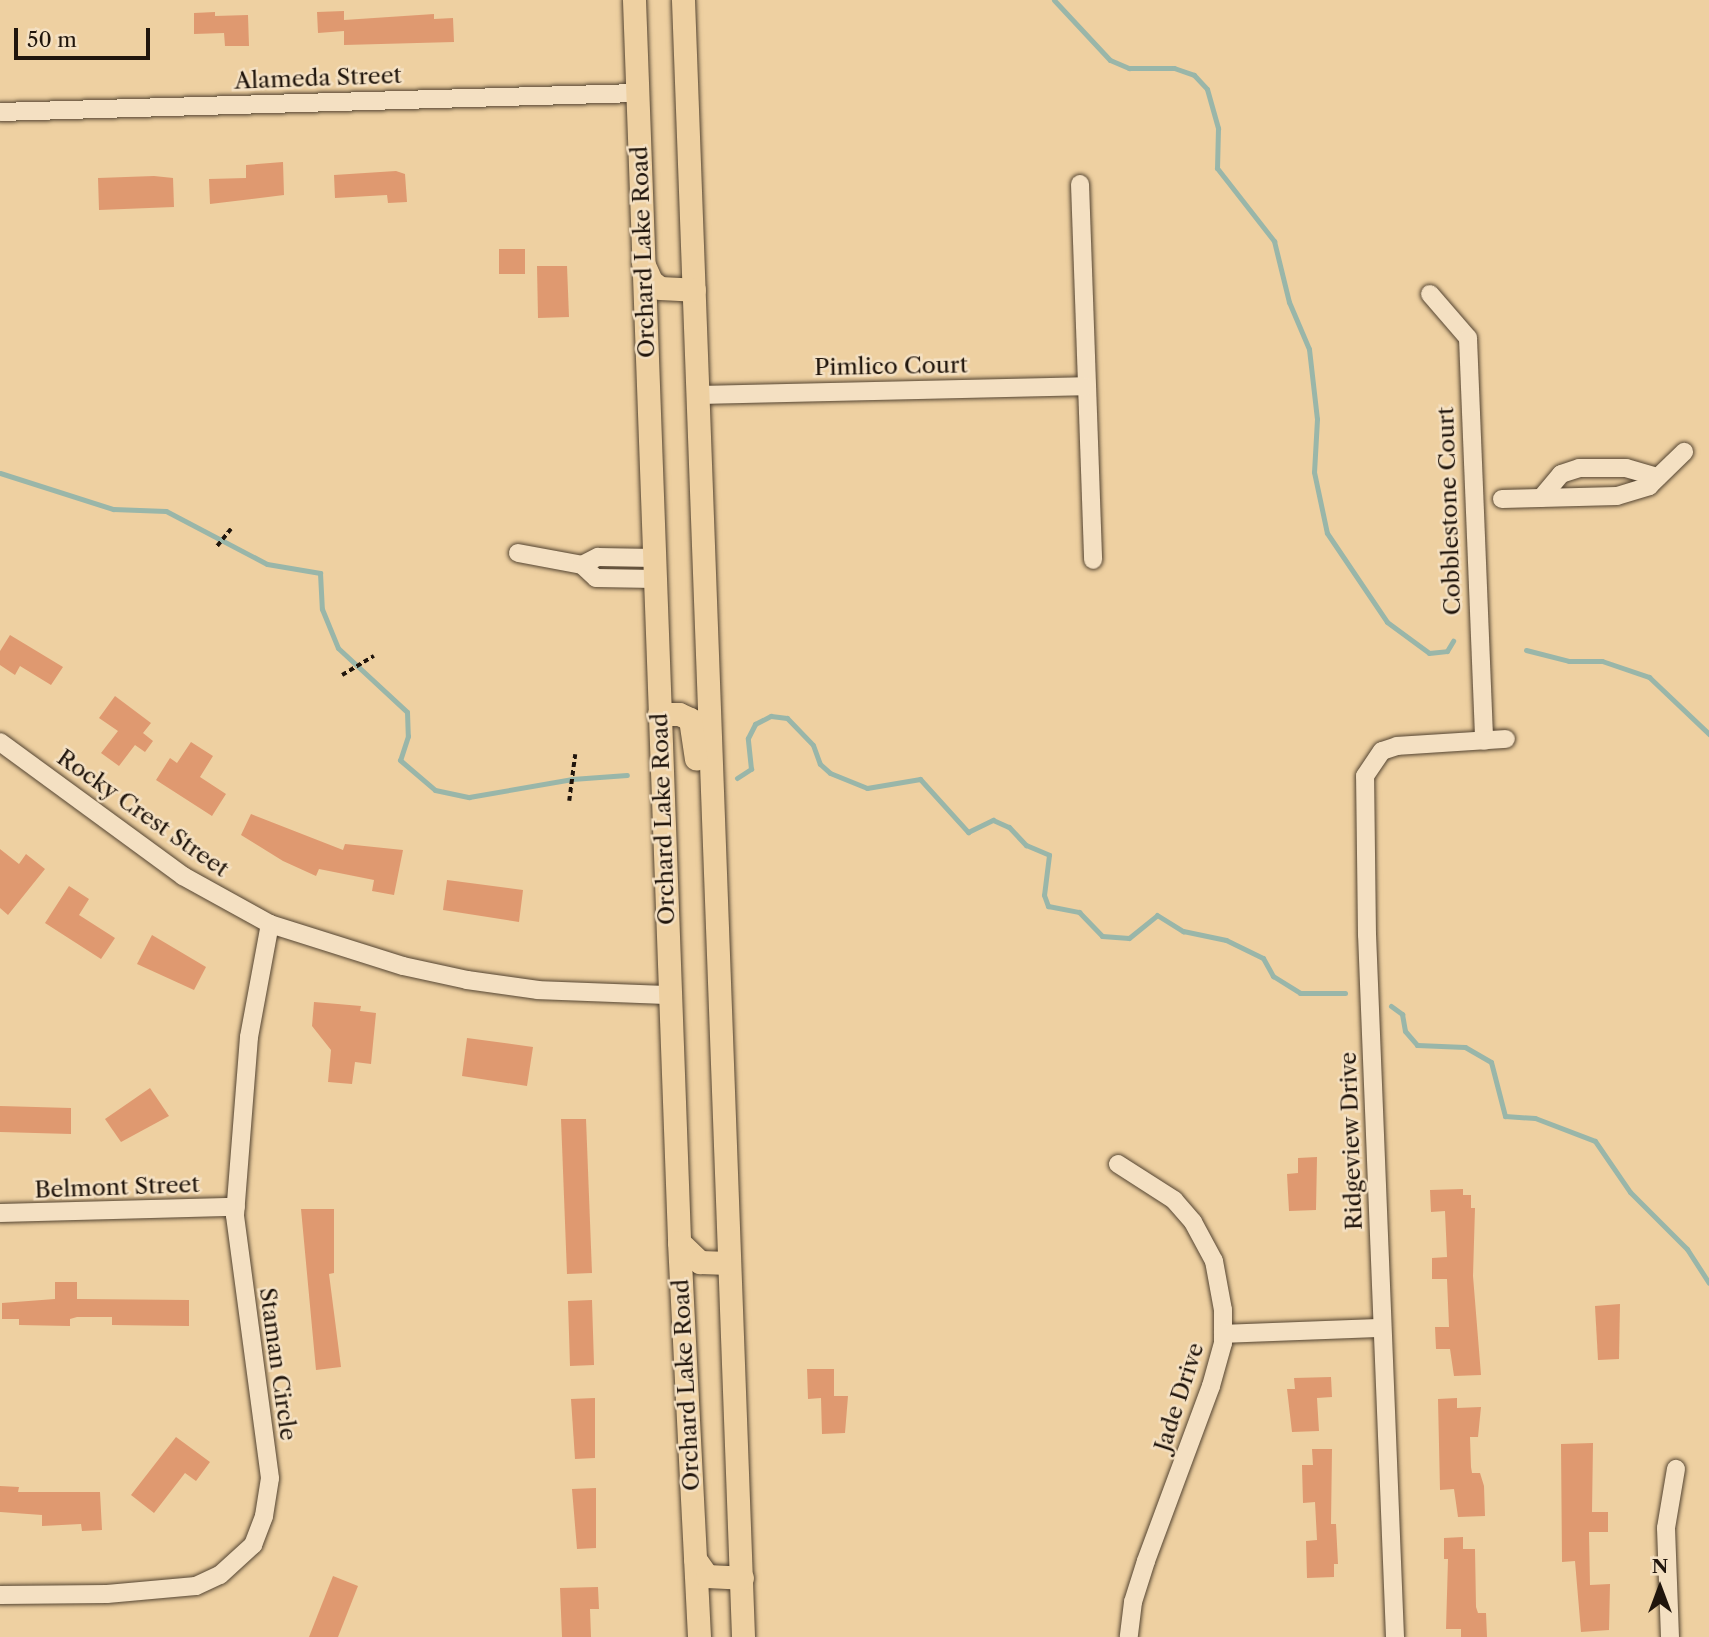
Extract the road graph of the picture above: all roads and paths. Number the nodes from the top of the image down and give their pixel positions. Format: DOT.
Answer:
graph roads {
  1 [pos="634,0"];
  2 [pos="671,0"];
  3 [pos="683,0"];
  4 [pos="685,40"];
  5 [pos="638,93"];
  6 [pos="0,112"];
  7 [pos="1080,184"];
  8 [pos="642,260"];
  9 [pos="694,290"];
  10 [pos="1430,294"];
  11 [pos="1085,386"];
  12 [pos="698,395"];
  13 [pos="1684,452"];
  14 [pos="1658,477"];
  15 [pos="1541,498"];
  16 [pos="1502,499"];
  17 [pos="231,529"];
  18 [pos="219,544"];
  19 [pos="518,553"];
  20 [pos="1093,560"];
  21 [pos="655,568"];
  22 [pos="374,656"];
  23 [pos="342,675"];
  24 [pos="659,714"];
  25 [pos="1506,739"];
  26 [pos="1484,741"];
  27 [pos="0,742"];
  28 [pos="575,754"];
  29 [pos="569,801"];
  30 [pos="715,887"];
  31 [pos="270,923"];
  32 [pos="670,995"];
  33 [pos="1118,1164"];
  34 [pos="236,1207"];
  35 [pos="0,1213"];
  36 [pos="678,1242"];
  37 [pos="729,1263"];
  38 [pos="1382,1328"];
  39 [pos="1223,1334"];
  40 [pos="1676,1469"];
  41 [pos="695,1559"];
  42 [pos="742,1578"];
  43 [pos="0,1595"];
  44 [pos="699,1637"];
  45 [pos="743,1637"];
  46 [pos="1129,1637"];
  47 [pos="1395,1637"];
  48 [pos="1670,1637"];
  1 -- 5 [label="main road, Orchard Lake Road"];
  2 -- 4 [label="main road"];
  3 -- 4 [label="main road, Orchard Lake Road"];
  4 -- 9 [label="main road, Orchard Lake Road"];
  5 -- 6 [label="street, Alameda Street"];
  5 -- 8 [label="main road, Orchard Lake Road"];
  7 -- 11 [label="street"];
  8 -- 9 [label="main road"];
  8 -- 21 [label="main road, Orchard Lake Road"];
  9 -- 12 [label="main road, Orchard Lake Road"];
  10 -- 26 [label="street, Cobblestone Court"];
  11 -- 12 [label="street, Pimlico Court"];
  11 -- 20 [label="street"];
  12 -- 30 [label="main road, Orchard Lake Road"];
  13 -- 14 [label="street"];
  14 -- 15 [label="street"];
  14 -- 15 [label="street"];
  15 -- 16 [label="street"];
  17 -- 18 [label="path"];
  19 -- 21 [label="street"];
  21 -- 24 [label="main road, Orchard Lake Road"];
  22 -- 23 [label="path"];
  24 -- 30 [label="main road"];
  24 -- 32 [label="main road, Orchard Lake Road"];
  25 -- 26 [label="street, Ridgeview Drive"];
  26 -- 38 [label="street, Ridgeview Drive"];
  27 -- 31 [label="street, Rocky Crest Street"];
  28 -- 29 [label="path"];
  30 -- 37 [label="main road, Orchard Lake Road"];
  31 -- 32 [label="street, Rocky Crest Street"];
  31 -- 34 [label="street, Staman Circle"];
  32 -- 36 [label="main road, Orchard Lake Road"];
  33 -- 39 [label="street, Jade Drive"];
  34 -- 35 [label="street, Belmont Street"];
  34 -- 43 [label="street, Staman Circle"];
  36 -- 37 [label="main road"];
  36 -- 41 [label="main road, Orchard Lake Road"];
  37 -- 42 [label="main road, Orchard Lake Road"];
  38 -- 39 [label="street"];
  38 -- 47 [label="street, Ridgeview Drive"];
  39 -- 46 [label="street, Jade Drive"];
  40 -- 48 [label="street"];
  41 -- 42 [label="main road"];
  41 -- 44 [label="main road, Orchard Lake Road"];
  42 -- 45 [label="main road, Orchard Lake Road"];
}
